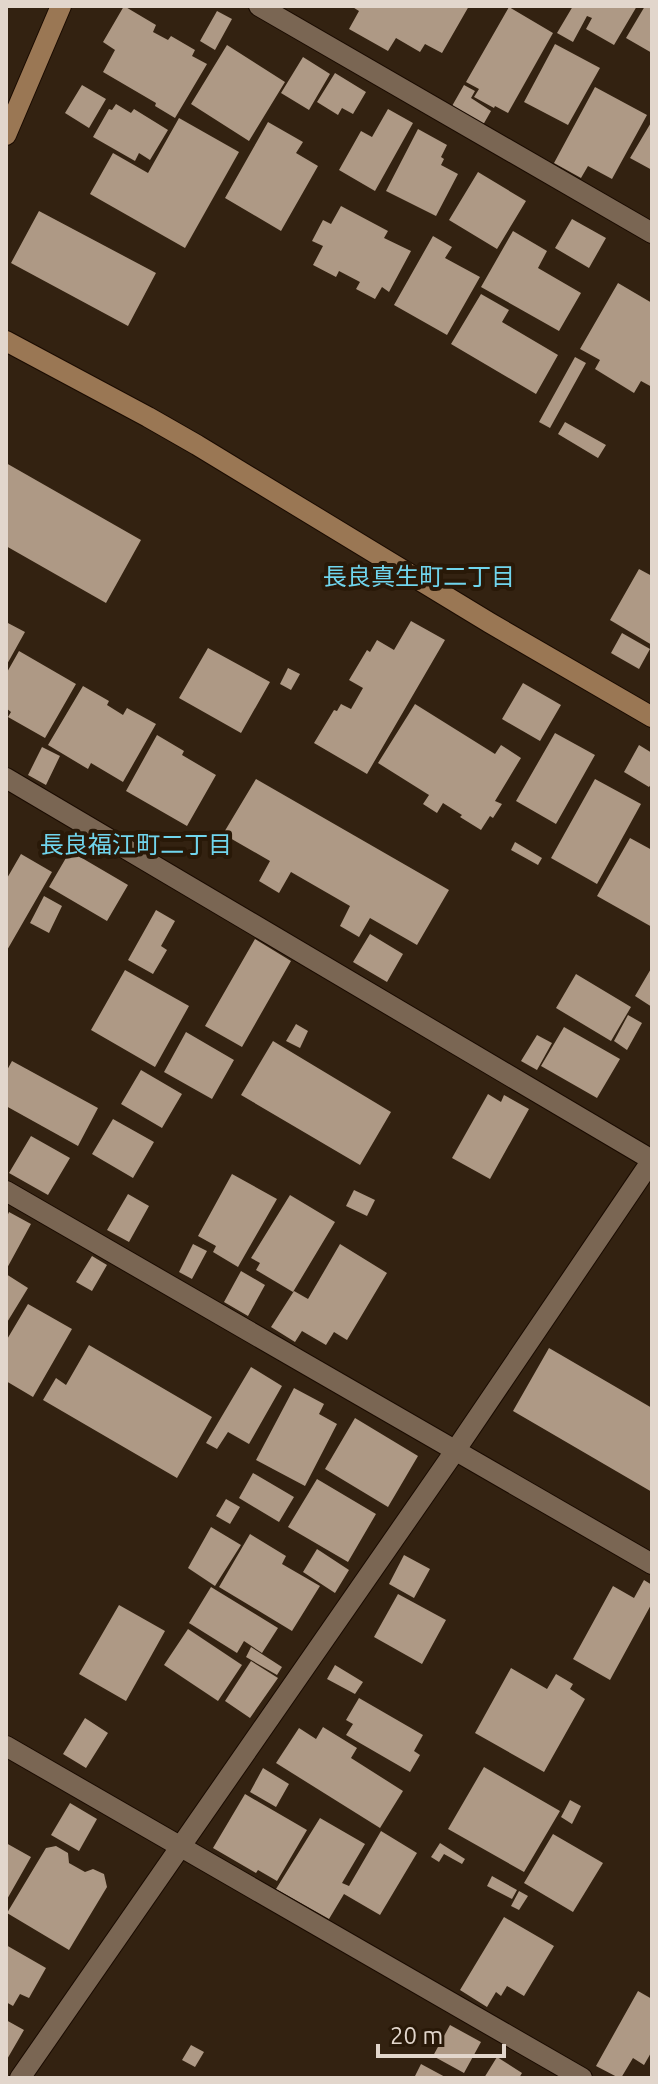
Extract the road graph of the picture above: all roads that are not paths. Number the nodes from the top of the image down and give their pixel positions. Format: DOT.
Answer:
graph roads {
  1 [pos="61,6"];
  2 [pos="259,6"];
  3 [pos="6,135"];
  4 [pos="652,233"];
  5 [pos="6,341"];
  6 [pos="652,717"];
  7 [pos="6,778"];
  8 [pos="6,1191"];
  9 [pos="455,1451"];
  10 [pos="652,1564"];
  11 [pos="6,1746"];
  12 [pos="180,1847"];
  13 [pos="20,2078"];
  14 [pos="582,2078"];
  1 -- 3 [label="street"];
  2 -- 4 [label="street"];
  5 -- 6 [label="street"];
  7 -- 9 [label="street"];
  8 -- 9 [label="street"];
  9 -- 10 [label="street"];
  9 -- 12 [label="street"];
  11 -- 12 [label="street"];
  12 -- 13 [label="street"];
  12 -- 14 [label="street"];
}
